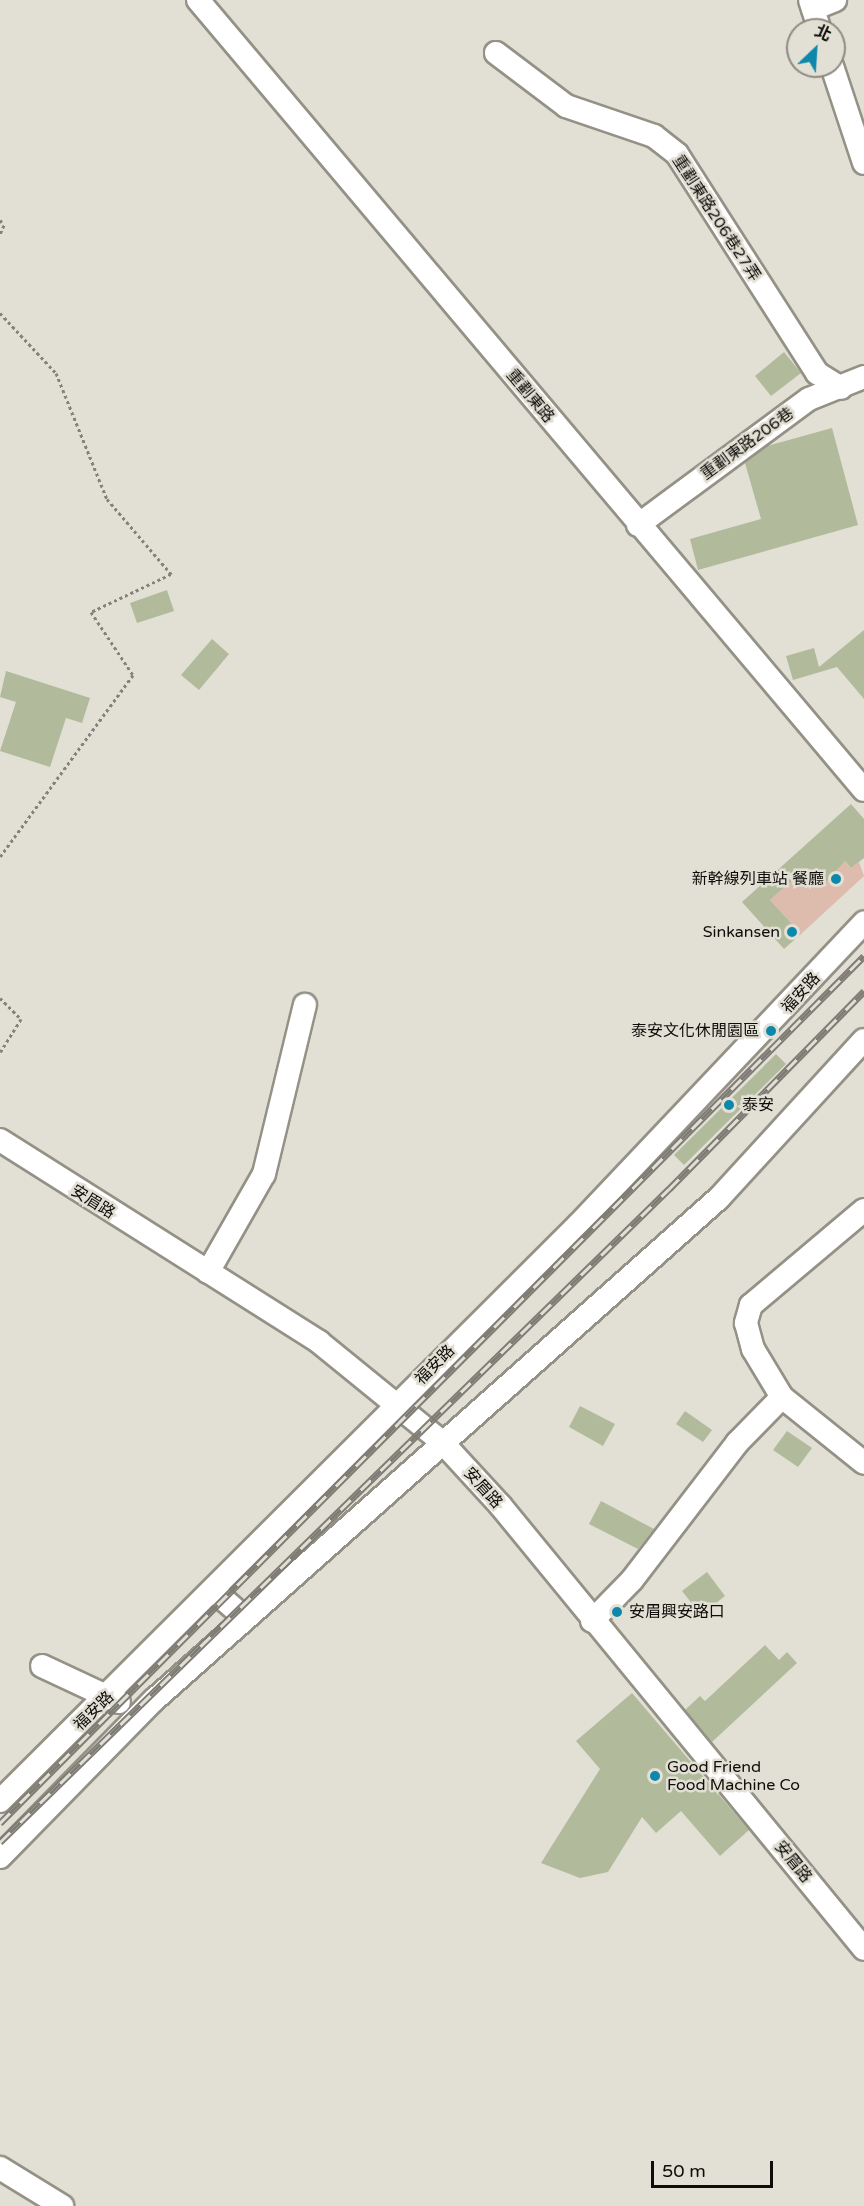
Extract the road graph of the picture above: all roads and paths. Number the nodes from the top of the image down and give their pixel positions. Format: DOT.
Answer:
graph roads {
  1 [pos="198,0"];
  2 [pos="835,0"];
  3 [pos="814,13"];
  4 [pos="496,53"];
  5 [pos="836,78"];
  6 [pos="864,163"];
  7 [pos="0,220"];
  8 [pos="0,234"];
  9 [pos="0,313"];
  10 [pos="864,377"];
  11 [pos="841,388"];
  12 [pos="638,525"];
  13 [pos="864,790"];
  14 [pos="0,857"];
  15 [pos="864,923"];
  16 [pos="0,998"];
  17 [pos="306,1005"];
  18 [pos="864,1040"];
  19 [pos="0,1052"];
  20 [pos="0,1140"];
  21 [pos="864,1210"];
  22 [pos="208,1272"];
  23 [pos="782,1397"];
  24 [pos="395,1405"];
  25 [pos="442,1442"];
  26 [pos="864,1463"];
  27 [pos="214,1591"];
  28 [pos="245,1618"];
  29 [pos="592,1621"];
  30 [pos="42,1666"];
  31 [pos="110,1696"];
  32 [pos="137,1716"];
  33 [pos="0,1801"];
  34 [pos="0,1857"];
  35 [pos="864,1949"];
  36 [pos="0,2168"];
  37 [pos="62,2206"];
  1 -- 12 [label="street, 重劃東路"];
  2 -- 3 [label="street"];
  4 -- 11 [label="street, 重劃東路206巷27弄"];
  5 -- 6 [label="street"];
  7 -- 8 [label="path"];
  9 -- 14 [label="path"];
  10 -- 11 [label="street, 重劃東路206巷"];
  11 -- 12 [label="street, 重劃東路206巷"];
  12 -- 13 [label="street, 重劃東路"];
  15 -- 24 [label="street, 福安路"];
  16 -- 19 [label="path"];
  17 -- 22 [label="street"];
  18 -- 25 [label="street, 福安路"];
  20 -- 22 [label="street, 安眉路"];
  21 -- 23 [label="street"];
  22 -- 24 [label="street, 安眉路"];
  23 -- 26 [label="street"];
  23 -- 29 [label="street"];
  24 -- 25 [label="street, 安眉路"];
  24 -- 27 [label="street, 福安路"];
  25 -- 28 [label="street, 福安路"];
  25 -- 29 [label="street, 安眉路"];
  27 -- 28 [label="street"];
  27 -- 31 [label="street, 福安路"];
  28 -- 32 [label="street, 福安路"];
  29 -- 35 [label="street, 安眉路"];
  30 -- 31 [label="street"];
  31 -- 32 [label="street"];
  31 -- 33 [label="street, 福安路"];
  32 -- 34 [label="street, 福安路"];
  36 -- 37 [label="street"];
}
